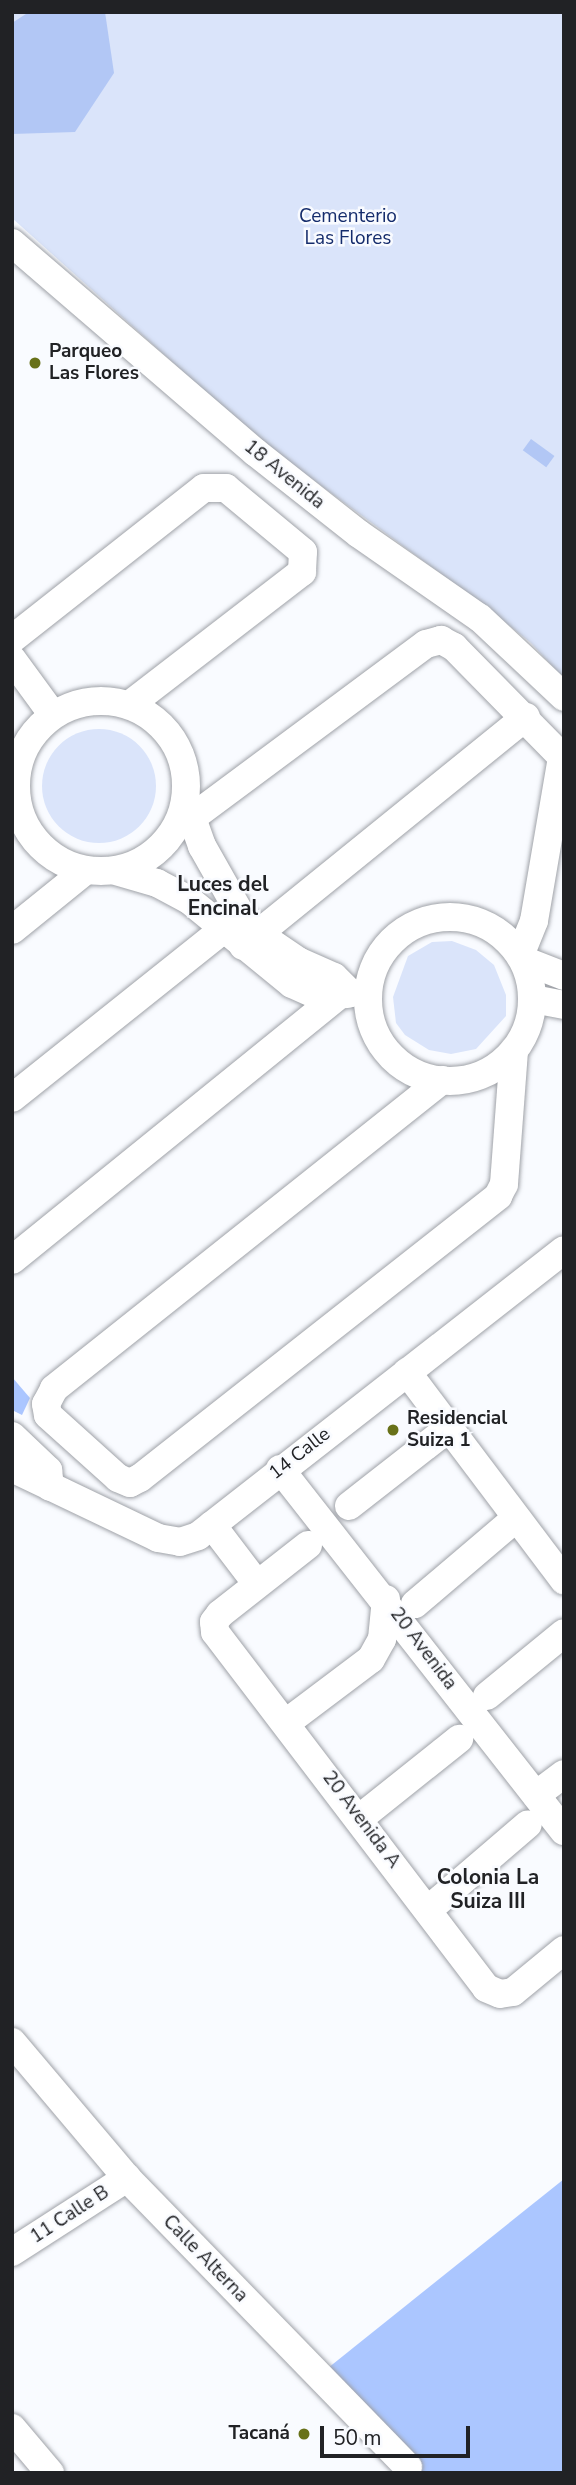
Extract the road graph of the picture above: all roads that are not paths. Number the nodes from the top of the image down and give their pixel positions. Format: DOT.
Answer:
graph roads {
  1 [pos="12,243"];
  2 [pos="12,639"];
  3 [pos="12,659"];
  4 [pos="564,697"];
  5 [pos="129,705"];
  6 [pos="53,715"];
  7 [pos="526,717"];
  8 [pos="14,781"];
  9 [pos="189,808"];
  10 [pos="116,871"];
  11 [pos="85,872"];
  12 [pos="12,930"];
  13 [pos="241,931"];
  14 [pos="521,957"];
  15 [pos="564,976"];
  16 [pos="351,996"];
  17 [pos="533,999"];
  18 [pos="564,1005"];
  19 [pos="514,1050"];
  20 [pos="442,1080"];
  21 [pos="12,1098"];
  22 [pos="564,1250"];
  23 [pos="12,1260"];
  24 [pos="407,1372"];
  25 [pos="449,1428"];
  26 [pos="12,1436"];
  27 [pos="12,1468"];
  28 [pos="280,1469"];
  29 [pos="50,1487"];
  30 [pos="349,1506"];
  31 [pos="516,1518"];
  32 [pos="212,1525"];
  33 [pos="308,1545"];
  34 [pos="564,1580"];
  35 [pos="257,1584"];
  36 [pos="386,1600"];
  37 [pos="415,1604"];
  38 [pos="564,1633"];
  39 [pos="487,1696"];
  40 [pos="286,1723"];
  41 [pos="459,1739"];
  42 [pos="564,1774"];
  43 [pos="536,1796"];
  44 [pos="360,1818"];
  45 [pos="528,1824"];
  46 [pos="564,1830"];
  47 [pos="429,1909"];
  48 [pos="564,1951"];
  49 [pos="12,2042"];
  50 [pos="127,2178"];
  51 [pos="12,2252"];
  52 [pos="12,2428"];
  53 [pos="408,2467"];
  54 [pos="50,2473"];
  1 -- 4 [label="street, 18 Avenida"];
  2 -- 5 [label="street"];
  3 -- 6 [label="street"];
  5 -- 6 [label="street"];
  5 -- 9 [label="street"];
  6 -- 8 [label="street"];
  7 -- 9 [label="street"];
  7 -- 13 [label="street"];
  7 -- 14 [label="street"];
  8 -- 11 [label="street"];
  9 -- 10 [label="street"];
  9 -- 13 [label="street"];
  10 -- 11 [label="street"];
  10 -- 13 [label="street"];
  11 -- 12 [label="street"];
  13 -- 16 [label="street"];
  13 -- 21 [label="street"];
  14 -- 15 [label="street"];
  14 -- 16 [label="street"];
  14 -- 17 [label="street"];
  16 -- 20 [label="street"];
  16 -- 23 [label="street"];
  17 -- 18 [label="street"];
  17 -- 19 [label="street"];
  19 -- 20 [label="street"];
  19 -- 20 [label="street"];
  22 -- 24 [label="street, 14 Calle"];
  24 -- 25 [label="street"];
  24 -- 28 [label="street, 14 Calle"];
  25 -- 30 [label="street"];
  25 -- 31 [label="street"];
  26 -- 29 [label="street"];
  27 -- 29 [label="street, 14 Calle"];
  28 -- 32 [label="street, 14 Calle"];
  28 -- 36 [label="street, 20 Avenida"];
  29 -- 32 [label="street, 14 Calle"];
  31 -- 34 [label="street"];
  31 -- 37 [label="street"];
  32 -- 35 [label="street"];
  33 -- 35 [label="street"];
  35 -- 40 [label="street, 20 Avenida A"];
  36 -- 40 [label="street"];
  36 -- 43 [label="street, 20 Avenida"];
  38 -- 39 [label="street"];
  40 -- 44 [label="street, 20 Avenida A"];
  41 -- 44 [label="street"];
  42 -- 43 [label="street"];
  43 -- 46 [label="street, 20 Avenida"];
  44 -- 47 [label="street, 20 Avenida A"];
  45 -- 47 [label="street"];
  47 -- 48 [label="street, 20 Avenida A"];
  49 -- 50 [label="street, Calle Alterna"];
  50 -- 51 [label="street, 11 Calle B"];
  50 -- 53 [label="street, Calle Alterna"];
  52 -- 54 [label="street"];
}
